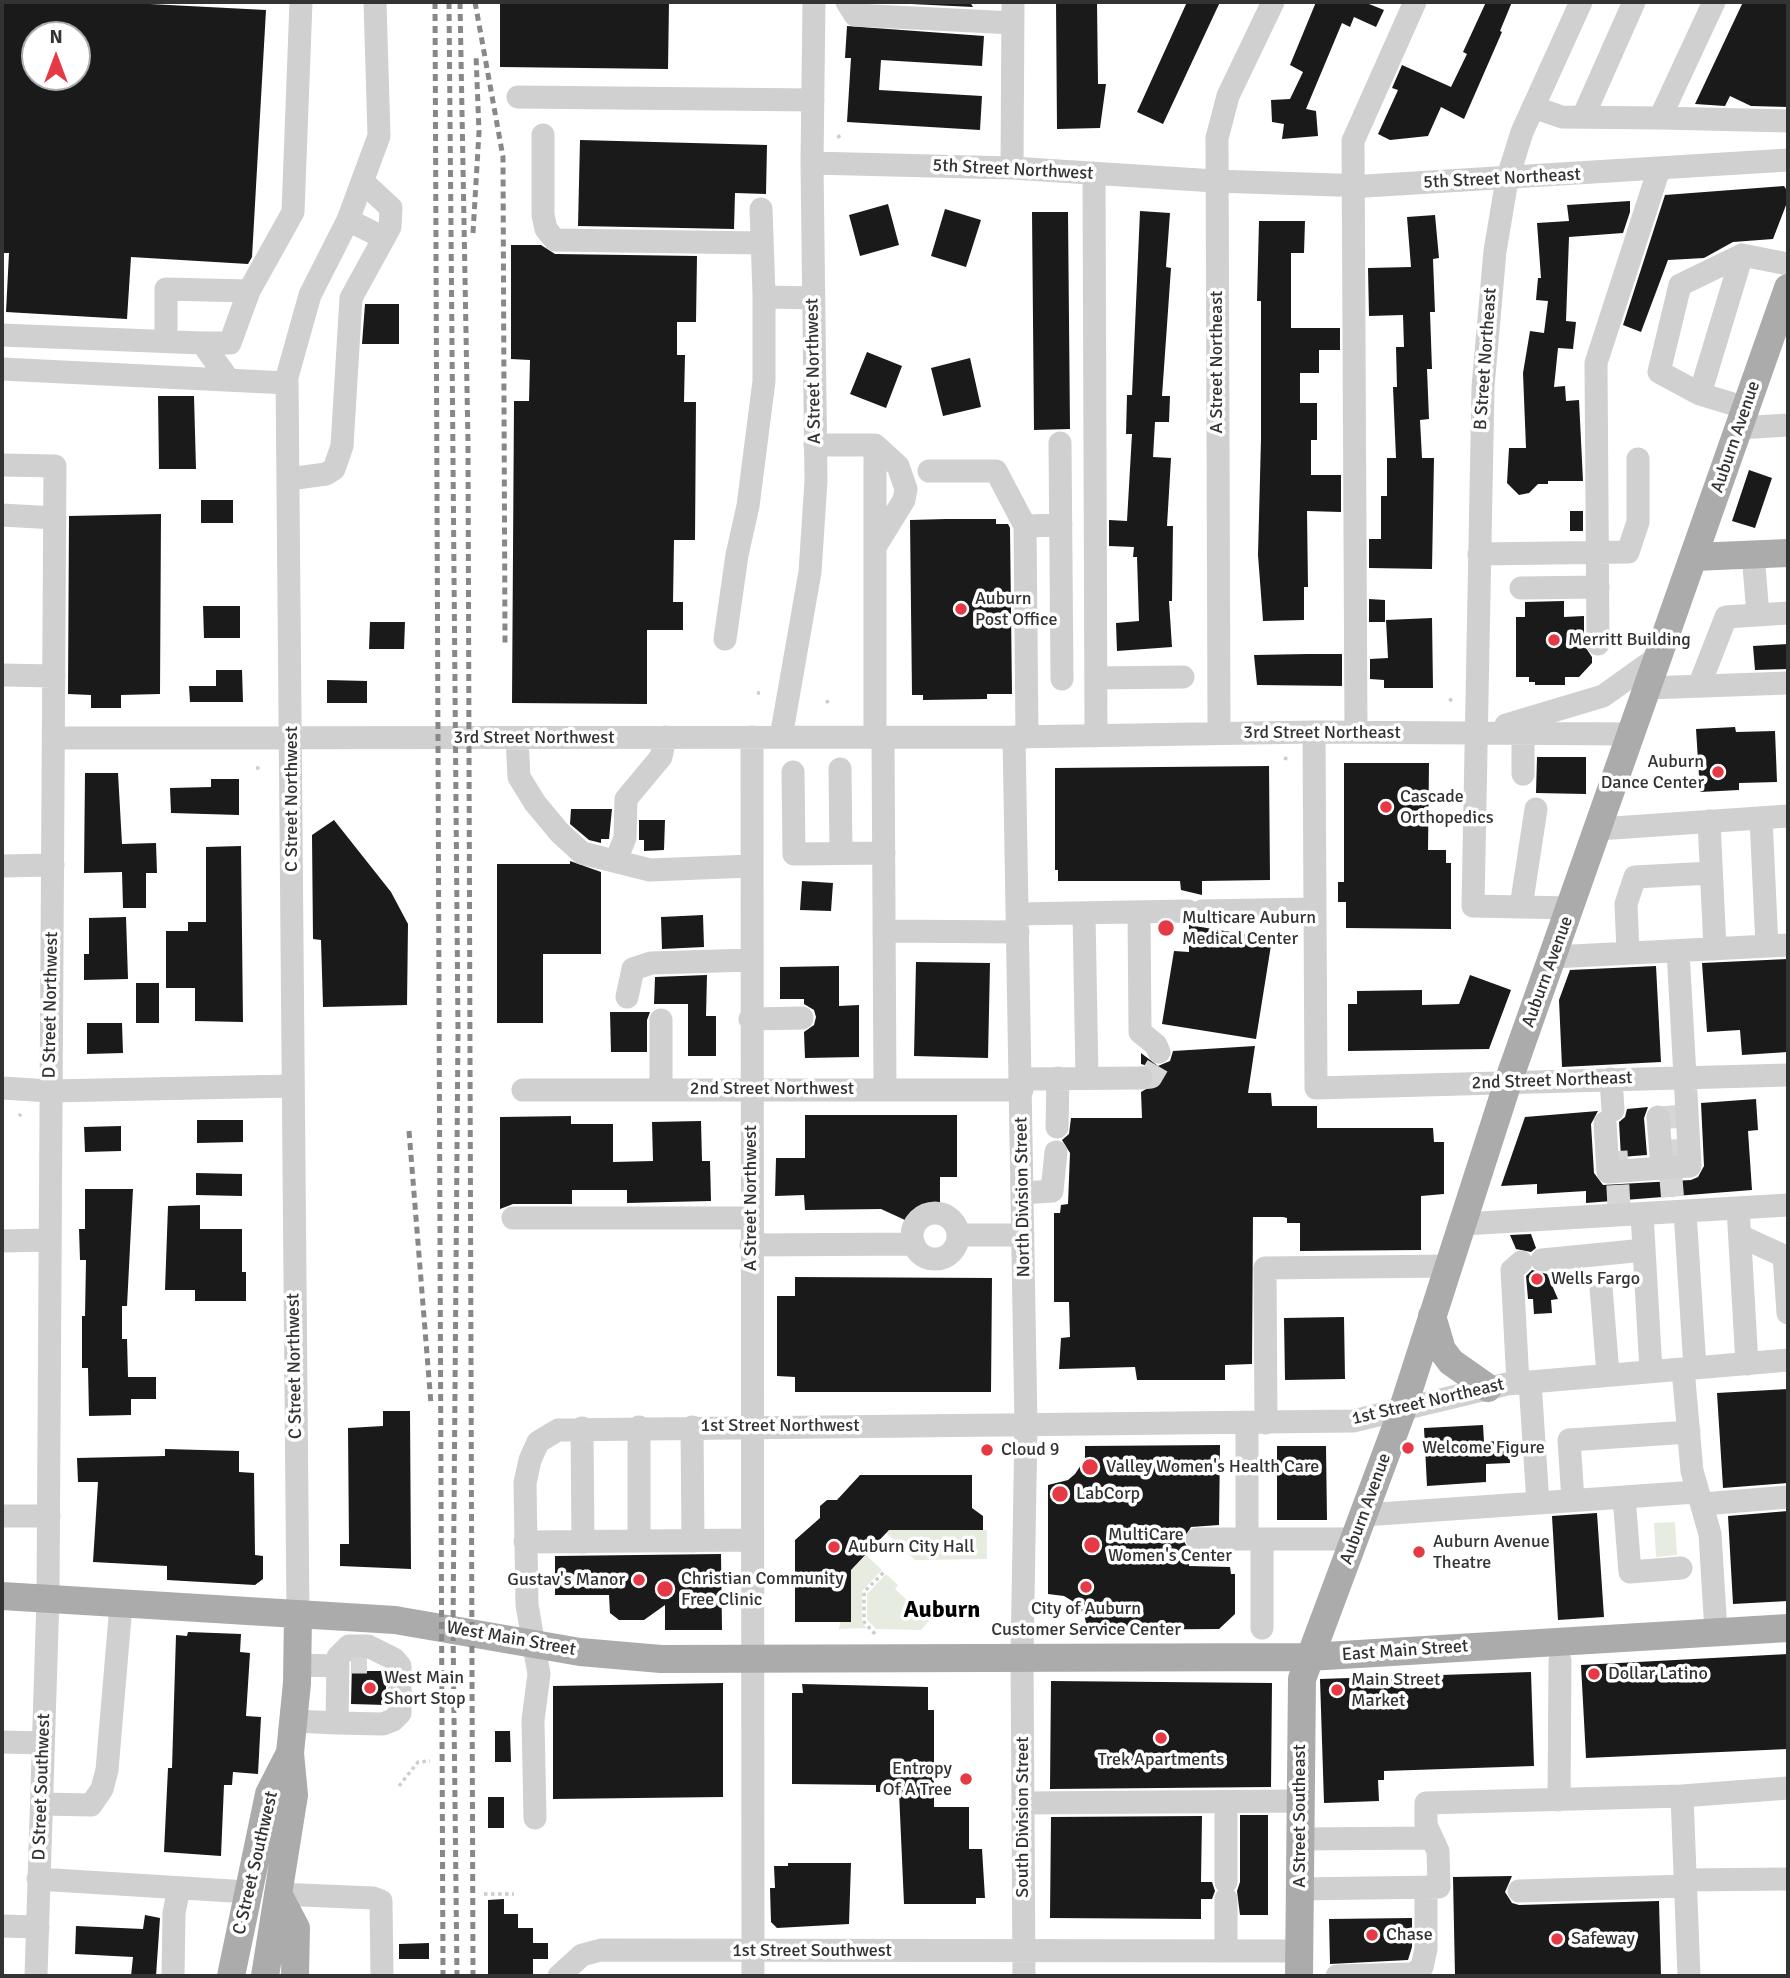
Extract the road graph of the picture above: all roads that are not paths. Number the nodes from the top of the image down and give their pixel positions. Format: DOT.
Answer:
graph roads {
  1 [pos="301,2"];
  2 [pos="375,2"];
  3 [pos="814,2"];
  4 [pos="847,2"];
  5 [pos="1273,2"];
  6 [pos="1415,2"];
  7 [pos="1581,2"];
  8 [pos="1634,2"];
  9 [pos="1714,2"];
  10 [pos="1013,12"];
  11 [pos="517,97"];
  12 [pos="813,100"];
  13 [pos="1533,107"];
  14 [pos="1583,117"];
  15 [pos="1660,118"];
  16 [pos="1788,121"];
  17 [pos="543,135"];
  18 [pos="1788,160"];
  19 [pos="811,163"];
  20 [pos="1012,168"];
  21 [pos="1659,169"];
  22 [pos="1094,174"];
  23 [pos="1507,180"];
  24 [pos="1215,181"];
  25 [pos="363,182"];
  26 [pos="1353,186"];
  27 [pos="761,209"];
  28 [pos="348,220"];
  29 [pos="384,239"];
  30 [pos="762,243"];
  31 [pos="1742,256"];
  32 [pos="1788,264"];
  33 [pos="1788,288"];
  34 [pos="249,290"];
  35 [pos="764,294"];
  36 [pos="813,298"];
  37 [pos="2,335"];
  38 [pos="166,341"];
  39 [pos="202,343"];
  40 [pos="2,369"];
  41 [pos="229,380"];
  42 [pos="287,383"];
  43 [pos="1700,394"];
  44 [pos="1742,418"];
  45 [pos="1788,425"];
  46 [pos="1060,443"];
  47 [pos="815,445"];
  48 [pos="1638,459"];
  49 [pos="2,465"];
  50 [pos="929,471"];
  51 [pos="289,478"];
  52 [pos="2,515"];
  53 [pos="55,518"];
  54 [pos="1061,525"];
  55 [pos="1026,526"];
  56 [pos="1598,553"];
  57 [pos="1788,553"];
  58 [pos="1479,554"];
  59 [pos="1753,554"];
  60 [pos="1694,557"];
  61 [pos="1598,587"];
  62 [pos="1521,588"];
  63 [pos="1788,613"];
  64 [pos="1758,615"];
  65 [pos="726,639"];
  66 [pos="1598,644"];
  67 [pos="1659,656"];
  68 [pos="2,675"];
  69 [pos="54,676"];
  70 [pos="1182,677"];
  71 [pos="1096,678"];
  72 [pos="1062,679"];
  73 [pos="1788,683"];
  74 [pos="1699,687"];
  75 [pos="1647,688"];
  76 [pos="1314,732"];
  77 [pos="1356,732"];
  78 [pos="1219,733"];
  79 [pos="1476,733"];
  80 [pos="1523,733"];
  81 [pos="1630,734"];
  82 [pos="1096,736"];
  83 [pos="665,737"];
  84 [pos="752,737"];
  85 [pos="781,737"];
  86 [pos="879,737"];
  87 [pos="1021,737"];
  88 [pos="54,738"];
  89 [pos="292,738"];
  90 [pos="517,738"];
  91 [pos="840,769"];
  92 [pos="793,772"];
  93 [pos="1523,774"];
  94 [pos="1536,809"];
  95 [pos="1788,816"];
  96 [pos="1761,818"];
  97 [pos="1709,821"];
  98 [pos="1598,829"];
  99 [pos="841,853"];
  100 [pos="884,853"];
  101 [pos="616,860"];
  102 [pos="53,865"];
  103 [pos="2,866"];
  104 [pos="751,866"];
  105 [pos="1711,873"];
  106 [pos="1521,908"];
  107 [pos="1571,908"];
  108 [pos="1315,909"];
  109 [pos="1139,912"];
  110 [pos="1084,913"];
  111 [pos="1018,923"];
  112 [pos="884,931"];
  113 [pos="1778,946"];
  114 [pos="1715,949"];
  115 [pos="1678,951"];
  116 [pos="1628,953"];
  117 [pos="1553,957"];
  118 [pos="751,960"];
  119 [pos="627,997"];
  120 [pos="802,1018"];
  121 [pos="750,1019"];
  122 [pos="662,1020"];
  123 [pos="1159,1052"];
  124 [pos="1788,1075"];
  125 [pos="1058,1078"];
  126 [pos="1087,1078"];
  127 [pos="1141,1078"];
  128 [pos="1673,1078"];
  129 [pos="1611,1079"];
  130 [pos="1508,1082"];
  131 [pos="1022,1085"];
  132 [pos="292,1086"];
  133 [pos="2,1088"];
  134 [pos="750,1088"];
  135 [pos="661,1089"];
  136 [pos="885,1089"];
  137 [pos="523,1090"];
  138 [pos="50,1091"];
  139 [pos="1056,1127"];
  140 [pos="1056,1152"];
  141 [pos="1662,1168"];
  142 [pos="1023,1193"];
  143 [pos="1788,1205"];
  144 [pos="1738,1208"];
  145 [pos="1677,1209"];
  146 [pos="1627,1212"];
  147 [pos="513,1218"];
  148 [pos="751,1218"];
  149 [pos="1463,1224"];
  150 [pos="958,1235"];
  151 [pos="1023,1235"];
  152 [pos="1740,1236"];
  153 [pos="50,1240"];
  154 [pos="2,1241"];
  155 [pos="914,1244"];
  156 [pos="751,1245"];
  157 [pos="1644,1250"];
  158 [pos="1449,1266"];
  159 [pos="1601,1287"];
  160 [pos="1788,1313"];
  161 [pos="1432,1316"];
  162 [pos="1788,1360"];
  163 [pos="1747,1364"];
  164 [pos="1689,1368"];
  165 [pos="1651,1371"];
  166 [pos="1608,1374"];
  167 [pos="1524,1382"];
  168 [pos="1488,1388"];
  169 [pos="1402,1411"];
  170 [pos="1256,1423"];
  171 [pos="751,1426"];
  172 [pos="1026,1426"];
  173 [pos="639,1427"];
  174 [pos="692,1427"];
  175 [pos="582,1428"];
  176 [pos="1689,1432"];
  177 [pos="1624,1497"];
  178 [pos="1788,1497"];
  179 [pos="1700,1498"];
  180 [pos="1573,1500"];
  181 [pos="1538,1503"];
  182 [pos="2,1516"];
  183 [pos="49,1516"];
  184 [pos="1359,1527"];
  185 [pos="1197,1539"];
  186 [pos="1255,1539"];
  187 [pos="639,1541"];
  188 [pos="693,1541"];
  189 [pos="752,1541"];
  190 [pos="524,1542"];
  191 [pos="583,1542"];
  192 [pos="1681,1569"];
  193 [pos="2,1596"];
  194 [pos="48,1598"];
  195 [pos="121,1605"];
  196 [pos="298,1614"];
  197 [pos="1262,1628"];
  198 [pos="1788,1628"];
  199 [pos="1716,1632"];
  200 [pos="534,1644"];
  201 [pos="1022,1657"];
  202 [pos="1309,1657"];
  203 [pos="753,1658"];
  204 [pos="355,1661"];
  205 [pos="1560,1661"];
  206 [pos="297,1665"];
  207 [pos="294,1721"];
  208 [pos="337,1723"];
  209 [pos="2,1742"];
  210 [pos="43,1743"];
  211 [pos="290,1753"];
  212 [pos="1788,1788"];
  213 [pos="1682,1796"];
  214 [pos="1559,1800"];
  215 [pos="1300,1801"];
  216 [pos="1226,1802"];
  217 [pos="1023,1803"];
  218 [pos="42,1804"];
  219 [pos="535,1818"];
  220 [pos="1300,1839"];
  221 [pos="1435,1845"];
  222 [pos="38,1879"];
  223 [pos="1788,1879"];
  224 [pos="1686,1883"];
  225 [pos="1426,1887"];
  226 [pos="179,1888"];
  227 [pos="1300,1889"];
  228 [pos="1519,1891"];
  229 [pos="248,1892"];
  230 [pos="278,1894"];
  231 [pos="2,1926"];
  232 [pos="38,1927"];
  233 [pos="1024,1950"];
  234 [pos="753,1951"];
  235 [pos="1226,1951"];
  236 [pos="1299,1964"];
  237 [pos="36,1976"];
  238 [pos="173,1976"];
  239 [pos="231,1976"];
  240 [pos="265,1976"];
  241 [pos="295,1976"];
  242 [pos="382,1976"];
  243 [pos="559,1976"];
  244 [pos="753,1976"];
  245 [pos="1024,1976"];
  246 [pos="1337,1976"];
  247 [pos="1689,1976"];
  1 -- 34 [label="street"];
  2 -- 25 [label="street, C Street Northwest"];
  3 -- 12 [label="street, A Street Northwest"];
  4 -- 10 [label="street"];
  5 -- 24 [label="street, A Street Northeast"];
  6 -- 26 [label="street"];
  7 -- 13 [label="street, B Street Northeast"];
  8 -- 14 [label="street"];
  9 -- 15 [label="street"];
  10 -- 20 [label="street"];
  11 -- 12 [label="street"];
  12 -- 19 [label="street, A Street Northwest"];
  13 -- 14 [label="street"];
  13 -- 23 [label="street, B Street Northeast"];
  14 -- 15 [label="street"];
  15 -- 16 [label="street"];
  17 -- 30 [label="street"];
  18 -- 21 [label="street, 5th Street Northeast"];
  19 -- 20 [label="street, 5th Street Northwest"];
  19 -- 36 [label="street, A Street Northwest"];
  20 -- 22 [label="street, 5th Street Northwest"];
  21 -- 23 [label="street, 5th Street Northeast"];
  21 -- 56 [label="street"];
  22 -- 24 [label="street, 5th Street Northwest"];
  22 -- 71 [label="street"];
  23 -- 26 [label="street, 5th Street Northeast"];
  23 -- 58 [label="street, B Street Northeast"];
  24 -- 26 [label="street, 5th Street Northeast"];
  24 -- 78 [label="street, A Street Northeast"];
  25 -- 28 [label="street, C Street Northwest"];
  25 -- 29 [label="street"];
  26 -- 77 [label="street"];
  27 -- 30 [label="street"];
  28 -- 29 [label="street"];
  28 -- 42 [label="street, C Street Northwest"];
  29 -- 51 [label="street"];
  30 -- 35 [label="street"];
  31 -- 32 [label="street"];
  31 -- 43 [label="street"];
  31 -- 43 [label="street"];
  33 -- 44 [label="main road, Auburn Avenue"];
  34 -- 38 [label="street"];
  34 -- 39 [label="street"];
  35 -- 36 [label="street"];
  35 -- 65 [label="street"];
  36 -- 47 [label="street, A Street Northwest"];
  37 -- 38 [label="street"];
  38 -- 39 [label="street"];
  39 -- 41 [label="street"];
  40 -- 41 [label="street"];
  41 -- 42 [label="street"];
  42 -- 51 [label="street, C Street Northwest"];
  43 -- 44 [label="street"];
  44 -- 45 [label="street"];
  44 -- 60 [label="main road, Auburn Avenue"];
  46 -- 54 [label="street"];
  47 -- 85 [label="street, A Street Northwest"];
  47 -- 86 [label="street"];
  48 -- 56 [label="street"];
  49 -- 53 [label="street, D Street Northwest"];
  50 -- 55 [label="street"];
  51 -- 89 [label="street, C Street Northwest"];
  52 -- 53 [label="street"];
  53 -- 69 [label="street, D Street Northwest"];
  54 -- 55 [label="street"];
  54 -- 72 [label="street"];
  55 -- 87 [label="street, North Division Street"];
  56 -- 58 [label="street"];
  56 -- 61 [label="street"];
  57 -- 59 [label="main road"];
  58 -- 79 [label="street, B Street Northeast"];
  59 -- 60 [label="main road"];
  59 -- 64 [label="street"];
  60 -- 67 [label="main road, Auburn Avenue"];
  61 -- 62 [label="street"];
  61 -- 66 [label="street"];
  63 -- 64 [label="street"];
  64 -- 74 [label="street"];
  67 -- 75 [label="main road, Auburn Avenue"];
  67 -- 79 [label="street"];
  68 -- 69 [label="street"];
  69 -- 88 [label="street, D Street Northwest"];
  70 -- 71 [label="street"];
  71 -- 82 [label="street"];
  73 -- 74 [label="street"];
  74 -- 75 [label="street"];
  75 -- 81 [label="main road, Auburn Avenue"];
  76 -- 77 [label="street, 3rd Street Northeast"];
  76 -- 78 [label="street, 3rd Street Northeast"];
  76 -- 108 [label="street"];
  77 -- 79 [label="street, 3rd Street Northeast"];
  78 -- 82 [label="street, 3rd Street Northeast"];
  79 -- 80 [label="street, 3rd Street Northeast"];
  79 -- 106 [label="street, B Street Northeast"];
  80 -- 81 [label="street, 3rd Street Northeast"];
  80 -- 93 [label="street"];
  81 -- 98 [label="main road, Auburn Avenue"];
  82 -- 87 [label="street, 3rd Street Northeast"];
  83 -- 84 [label="street, 3rd Street Northwest"];
  83 -- 90 [label="street, 3rd Street Northwest"];
  83 -- 101 [label="street"];
  84 -- 85 [label="street, 3rd Street Northwest"];
  84 -- 104 [label="street, A Street Northwest"];
  85 -- 86 [label="street, 3rd Street Northwest"];
  86 -- 87 [label="street, 3rd Street Northwest"];
  86 -- 100 [label="street"];
  87 -- 111 [label="street, North Division Street"];
  88 -- 89 [label="street, 3rd Street Northwest"];
  88 -- 102 [label="street, D Street Northwest"];
  89 -- 90 [label="street, 3rd Street Northwest"];
  89 -- 132 [label="street, C Street Northwest"];
  90 -- 101 [label="street"];
  91 -- 99 [label="street"];
  92 -- 99 [label="street"];
  94 -- 106 [label="street"];
  95 -- 96 [label="street"];
  96 -- 97 [label="street"];
  96 -- 113 [label="street"];
  97 -- 98 [label="street"];
  97 -- 105 [label="street"];
  98 -- 107 [label="main road, Auburn Avenue"];
  99 -- 100 [label="street"];
  100 -- 112 [label="street"];
  101 -- 104 [label="street"];
  102 -- 103 [label="street"];
  102 -- 138 [label="street, D Street Northwest"];
  104 -- 118 [label="street, A Street Northwest"];
  105 -- 114 [label="street"];
  105 -- 116 [label="street"];
  106 -- 107 [label="street"];
  107 -- 117 [label="main road, Auburn Avenue"];
  108 -- 109 [label="street"];
  108 -- 130 [label="street, 2nd Street Northeast"];
  109 -- 110 [label="street"];
  109 -- 123 [label="street"];
  110 -- 111 [label="street"];
  110 -- 126 [label="street"];
  111 -- 112 [label="street"];
  111 -- 131 [label="street, North Division Street"];
  112 -- 136 [label="street"];
  113 -- 114 [label="street"];
  114 -- 115 [label="street"];
  115 -- 116 [label="street"];
  115 -- 128 [label="street"];
  116 -- 117 [label="street"];
  117 -- 130 [label="main road, Auburn Avenue"];
  118 -- 119 [label="street"];
  118 -- 121 [label="street, A Street Northwest"];
  120 -- 121 [label="street"];
  121 -- 134 [label="street, A Street Northwest"];
  122 -- 135 [label="street"];
  124 -- 128 [label="street, 2nd Street Northeast"];
  125 -- 126 [label="street, 2nd Street Northwest"];
  125 -- 131 [label="street, 2nd Street Northwest"];
  125 -- 139 [label="street"];
  126 -- 127 [label="street, 2nd Street Northwest"];
  128 -- 129 [label="street, 2nd Street Northeast"];
  128 -- 141 [label="street"];
  128 -- 141 [label="street"];
  129 -- 130 [label="street, 2nd Street Northeast"];
  129 -- 141 [label="street"];
  130 -- 149 [label="main road, Auburn Avenue"];
  131 -- 136 [label="street, 2nd Street Northwest"];
  131 -- 142 [label="street, North Division Street"];
  132 -- 138 [label="street"];
  132 -- 196 [label="street, C Street Northwest"];
  133 -- 138 [label="street"];
  134 -- 135 [label="street, 2nd Street Northwest"];
  134 -- 136 [label="street, 2nd Street Northwest"];
  134 -- 148 [label="street, A Street Northwest"];
  135 -- 137 [label="street, 2nd Street Northwest"];
  138 -- 153 [label="street, D Street Northwest"];
  140 -- 142 [label="street"];
  142 -- 151 [label="street, North Division Street"];
  143 -- 144 [label="street"];
  144 -- 145 [label="street"];
  144 -- 152 [label="street"];
  145 -- 146 [label="street"];
  145 -- 164 [label="street"];
  146 -- 149 [label="street"];
  146 -- 157 [label="street"];
  147 -- 148 [label="street"];
  148 -- 156 [label="street, A Street Northwest"];
  149 -- 158 [label="main road, Auburn Avenue"];
  150 -- 151 [label="street"];
  150 -- 155 [label="street"];
  150 -- 155 [label="street"];
  151 -- 172 [label="street, North Division Street"];
  152 -- 160 [label="street"];
  152 -- 163 [label="street"];
  153 -- 154 [label="street"];
  153 -- 183 [label="street, D Street Northwest"];
  155 -- 156 [label="street"];
  156 -- 171 [label="street, A Street Northwest"];
  157 -- 165 [label="street"];
  157 -- 167 [label="street"];
  158 -- 161 [label="main road, Auburn Avenue"];
  158 -- 170 [label="street"];
  159 -- 166 [label="street"];
  161 -- 168 [label="main road"];
  161 -- 169 [label="main road, Auburn Avenue"];
  162 -- 163 [label="street, 1st Street Northeast"];
  163 -- 164 [label="street, 1st Street Northeast"];
  164 -- 165 [label="street, 1st Street Northeast"];
  164 -- 176 [label="street"];
  165 -- 166 [label="street, 1st Street Northeast"];
  166 -- 167 [label="street, 1st Street Northeast"];
  167 -- 168 [label="street, 1st Street Northeast"];
  167 -- 181 [label="street"];
  168 -- 169 [label="street, 1st Street Northeast"];
  169 -- 170 [label="street, 1st Street Northeast"];
  169 -- 184 [label="main road, Auburn Avenue"];
  170 -- 172 [label="street, 1st Street Northeast"];
  170 -- 186 [label="street"];
  171 -- 172 [label="street, 1st Street Northwest"];
  171 -- 174 [label="street, 1st Street Northwest"];
  171 -- 189 [label="street, A Street Northwest"];
  172 -- 201 [label="street, North Division Street"];
  173 -- 174 [label="street, 1st Street Northwest"];
  173 -- 175 [label="street, 1st Street Northwest"];
  173 -- 187 [label="street"];
  174 -- 188 [label="street"];
  175 -- 190 [label="street, 1st Street Northwest"];
  175 -- 191 [label="street"];
  176 -- 179 [label="street"];
  176 -- 180 [label="street"];
  177 -- 179 [label="street"];
  177 -- 180 [label="street"];
  177 -- 192 [label="street"];
  178 -- 179 [label="street"];
  179 -- 199 [label="street"];
  180 -- 181 [label="street"];
  181 -- 184 [label="street"];
  182 -- 183 [label="street"];
  183 -- 194 [label="street, D Street Northwest"];
  184 -- 186 [label="street"];
  184 -- 202 [label="main road, Auburn Avenue"];
  185 -- 186 [label="street"];
  186 -- 197 [label="street"];
  187 -- 188 [label="street"];
  187 -- 191 [label="street"];
  188 -- 189 [label="street"];
  189 -- 203 [label="street, A Street Northwest"];
  190 -- 191 [label="street"];
  190 -- 200 [label="street"];
  193 -- 194 [label="main road, West Main Street"];
  194 -- 195 [label="main road, West Main Street"];
  194 -- 210 [label="street, D Street Southwest"];
  195 -- 196 [label="main road, West Main Street"];
  195 -- 218 [label="street"];
  196 -- 200 [label="main road, West Main Street"];
  196 -- 206 [label="main road, C Street Southwest"];
  198 -- 199 [label="main road, East Main Street"];
  199 -- 202 [label="main road, East Main Street"];
  200 -- 203 [label="main road, West Main Street"];
  200 -- 219 [label="street"];
  201 -- 202 [label="main road, East Main Street"];
  201 -- 203 [label="main road, West Main Street"];
  201 -- 217 [label="street, South Division Street"];
  202 -- 215 [label="main road, A Street Southeast"];
  203 -- 234 [label="street, A Street Northwest"];
  204 -- 206 [label="street"];
  204 -- 208 [label="street"];
  204 -- 208 [label="street"];
  205 -- 214 [label="street"];
  206 -- 207 [label="main road, C Street Southwest"];
  207 -- 208 [label="street"];
  207 -- 211 [label="main road, C Street Southwest"];
  209 -- 210 [label="street"];
  210 -- 218 [label="street, D Street Southwest"];
  211 -- 229 [label="main road, C Street Southwest"];
  211 -- 230 [label="main road, C Street Southwest"];
  212 -- 213 [label="street"];
  213 -- 214 [label="street"];
  213 -- 224 [label="street"];
  214 -- 221 [label="street"];
  215 -- 216 [label="street"];
  215 -- 220 [label="main road, A Street Southeast"];
  216 -- 217 [label="street"];
  216 -- 235 [label="street"];
  217 -- 233 [label="street, South Division Street"];
  218 -- 222 [label="street, D Street Southwest"];
  220 -- 221 [label="street"];
  220 -- 227 [label="main road, A Street Southeast"];
  221 -- 225 [label="street"];
  222 -- 226 [label="street"];
  222 -- 232 [label="street, D Street Southwest"];
  223 -- 224 [label="street"];
  224 -- 228 [label="street"];
  224 -- 247 [label="street"];
  225 -- 227 [label="street"];
  225 -- 246 [label="street"];
  226 -- 229 [label="street"];
  226 -- 238 [label="street"];
  227 -- 236 [label="main road, A Street Southeast"];
  229 -- 239 [label="main road, C Street Southwest"];
  230 -- 240 [label="main road, C Street Southwest"];
  230 -- 241 [label="main road"];
  230 -- 242 [label="street"];
  231 -- 232 [label="street"];
  232 -- 237 [label="street, D Street Southwest"];
  233 -- 234 [label="street, 1st Street Southwest"];
  233 -- 235 [label="street, 1st Street Southwest"];
  233 -- 245 [label="street, South Division Street"];
  234 -- 243 [label="street, 1st Street Southwest"];
  234 -- 244 [label="street, A Street Northwest"];
  235 -- 236 [label="street, 1st Street Southwest"];
}
